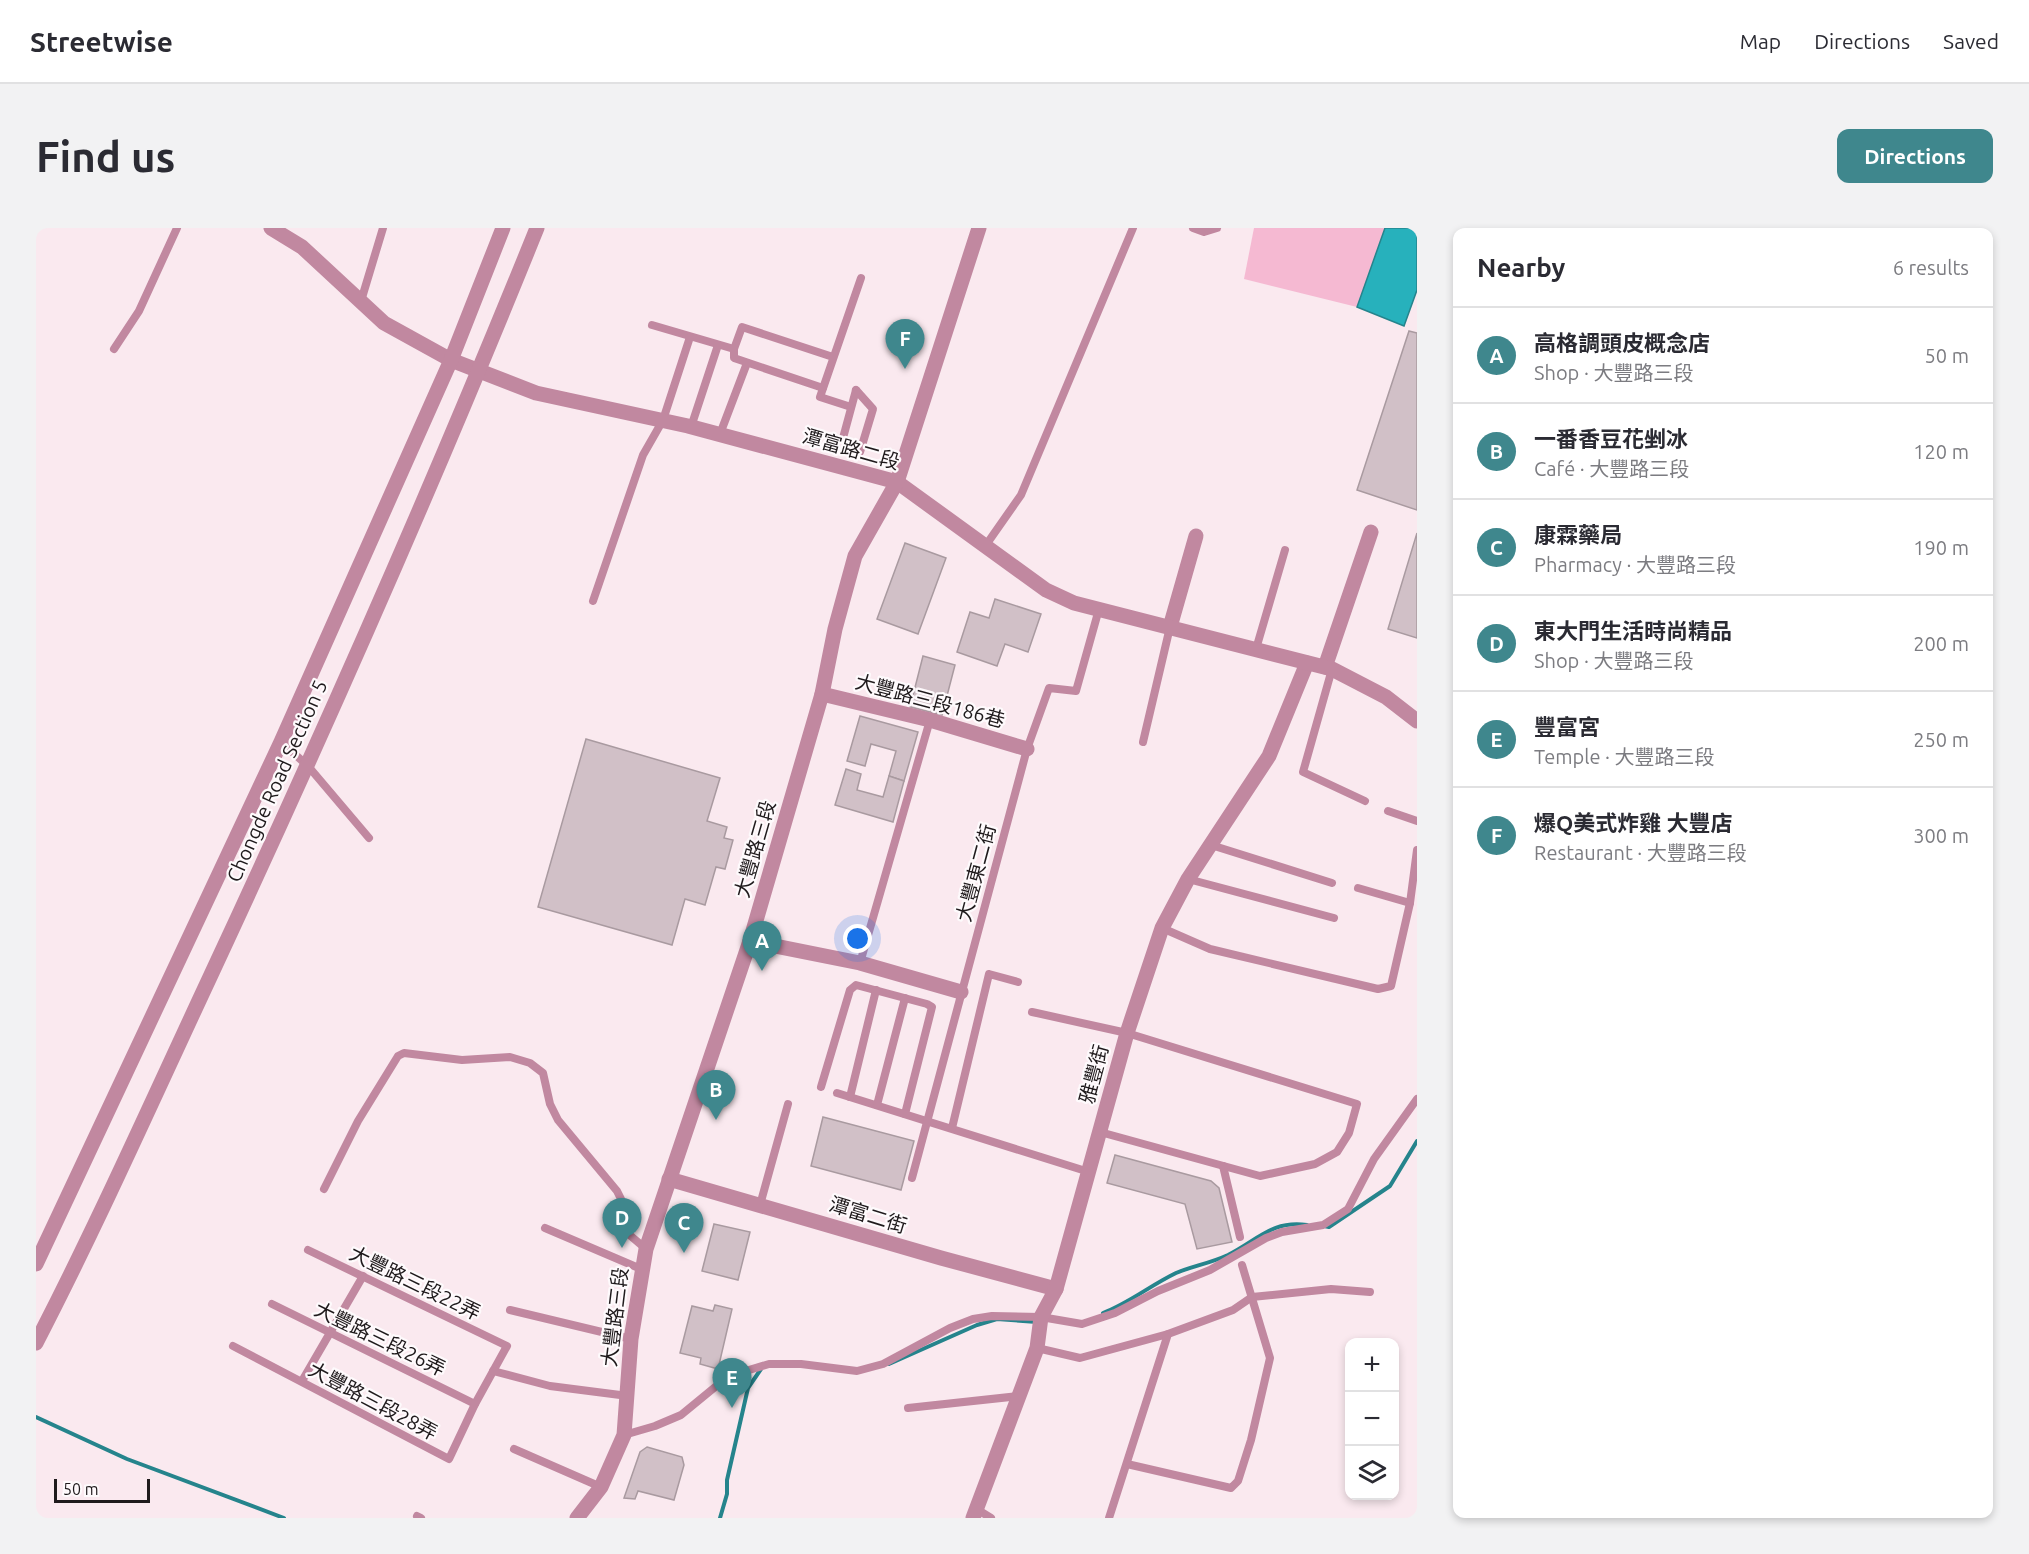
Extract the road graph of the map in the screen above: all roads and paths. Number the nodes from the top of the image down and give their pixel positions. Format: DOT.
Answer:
graph roads {
  1 [pos="177,228"];
  2 [pos="271,228"];
  3 [pos="383,228"];
  4 [pos="503,228"];
  5 [pos="537,228"];
  6 [pos="980,228"];
  7 [pos="1133,228"];
  8 [pos="1193,228"];
  9 [pos="1217,228"];
  10 [pos="861,278"];
  11 [pos="361,303"];
  12 [pos="652,325"];
  13 [pos="690,337"];
  14 [pos="718,345"];
  15 [pos="114,349"];
  16 [pos="734,349"];
  17 [pos="833,357"];
  18 [pos="451,360"];
  19 [pos="747,363"];
  20 [pos="479,372"];
  21 [pos="823,388"];
  22 [pos="851,406"];
  23 [pos="663,420"];
  24 [pos="691,427"];
  25 [pos="720,434"];
  26 [pos="843,438"];
  27 [pos="860,452"];
  28 [pos="897,482"];
  29 [pos="1371,532"];
  30 [pos="1196,536"];
  31 [pos="986,545"];
  32 [pos="1284,550"];
  33 [pos="593,601"];
  34 [pos="1099,609"];
  35 [pos="1170,627"];
  36 [pos="1256,649"];
  37 [pos="1307,663"];
  38 [pos="1328,668"];
  39 [pos="822,694"];
  40 [pos="930,720"];
  41 [pos="1417,721"];
  42 [pos="281,742"];
  43 [pos="1143,742"];
  44 [pos="1027,749"];
  45 [pos="308,766"];
  46 [pos="1365,801"];
  47 [pos="1388,811"];
  48 [pos="1417,821"];
  49 [pos="369,838"];
  50 [pos="1211,845"];
  51 [pos="1417,850"];
  52 [pos="1188,879"];
  53 [pos="1332,883"];
  54 [pos="1358,888"];
  55 [pos="1410,903"];
  56 [pos="1334,918"];
  57 [pos="1162,928"];
  58 [pos="750,941"];
  59 [pos="860,963"];
  60 [pos="1018,982"];
  61 [pos="876,990"];
  62 [pos="961,992"];
  63 [pos="905,998"];
  64 [pos="1032,1012"];
  65 [pos="1126,1033"];
  66 [pos="821,1087"];
  67 [pos="837,1094"];
  68 [pos="850,1097"];
  69 [pos="1417,1099"];
  70 [pos="788,1104"];
  71 [pos="877,1105"];
  72 [pos="905,1114"];
  73 [pos="928,1120"];
  74 [pos="952,1128"];
  75 [pos="1100,1132"];
  76 [pos="1223,1166"];
  77 [pos="1089,1172"];
  78 [pos="912,1178"];
  79 [pos="669,1179"];
  80 [pos="324,1189"];
  81 [pos="760,1205"];
  82 [pos="545,1227"];
  83 [pos="1240,1237"];
  84 [pos="646,1249"];
  85 [pos="308,1250"];
  86 [pos="36,1264"];
  87 [pos="1242,1265"];
  88 [pos="641,1269"];
  89 [pos="363,1276"];
  90 [pos="1056,1289"];
  91 [pos="1370,1292"];
  92 [pos="1252,1297"];
  93 [pos="272,1304"];
  94 [pos="510,1310"];
  95 [pos="1041,1317"];
  96 [pos="331,1334"];
  97 [pos="1168,1334"];
  98 [pos="631,1339"];
  99 [pos="36,1343"];
  100 [pos="233,1346"];
  101 [pos="507,1346"];
  102 [pos="1036,1348"];
  103 [pos="493,1371"];
  104 [pos="302,1381"];
  105 [pos="628,1396"];
  106 [pos="1019,1396"];
  107 [pos="474,1404"];
  108 [pos="908,1408"];
  109 [pos="624,1435"];
  110 [pos="514,1449"];
  111 [pos="1127,1464"];
  112 [pos="601,1487"];
  113 [pos="976,1514"];
  114 [pos="577,1518"];
  115 [pos="991,1518"];
  116 [pos="1109,1518"];
  1 -- 15 [label="lane"];
  2 -- 11 [label="street, 潭富路二段"];
  3 -- 11 [label="lane"];
  4 -- 18 [label="street, Chongde Road Section 5"];
  5 -- 20 [label="street, Chongde Road Section 5"];
  6 -- 28 [label="street, 大豐路三段"];
  7 -- 31 [label="lane"];
  8 -- 9 [label="lane"];
  10 -- 17 [label="lane"];
  11 -- 18 [label="street, 潭富路二段"];
  12 -- 13 [label="lane"];
  13 -- 14 [label="lane"];
  13 -- 23 [label="lane"];
  14 -- 16 [label="lane"];
  14 -- 24 [label="lane"];
  16 -- 17 [label="lane"];
  16 -- 19 [label="lane"];
  17 -- 21 [label="lane"];
  18 -- 20 [label="street, 潭富路二段"];
  18 -- 42 [label="street, Chongde Road Section 5"];
  19 -- 21 [label="lane"];
  19 -- 25 [label="lane"];
  20 -- 23 [label="street, 潭富路二段"];
  20 -- 45 [label="street, Chongde Road Section 5"];
  21 -- 22 [label="lane"];
  22 -- 26 [label="lane"];
  22 -- 27 [label="lane"];
  23 -- 24 [label="street, 潭富路二段"];
  23 -- 33 [label="lane"];
  24 -- 25 [label="street, 潭富路二段"];
  25 -- 28 [label="street, 潭富路二段"];
  28 -- 31 [label="street, 潭富路二段"];
  28 -- 39 [label="street, 大豐路三段"];
  29 -- 38 [label="street"];
  30 -- 35 [label="street"];
  31 -- 34 [label="street, 潭富路二段"];
  32 -- 36 [label="lane"];
  34 -- 35 [label="street, 潭富路二段"];
  34 -- 44 [label="lane, 大豐東二街"];
  35 -- 36 [label="street, 潭富路二段"];
  35 -- 43 [label="lane"];
  36 -- 37 [label="street, 潭富路二段"];
  37 -- 38 [label="street, 潭富路二段"];
  37 -- 50 [label="street, 雅豐街"];
  38 -- 41 [label="street, 潭富路二段"];
  38 -- 46 [label="lane"];
  39 -- 40 [label="street, 大豐路三段186巷"];
  39 -- 58 [label="street, 大豐路三段"];
  40 -- 44 [label="street, 大豐路三段186巷"];
  40 -- 59 [label="lane"];
  42 -- 45 [label="lane"];
  42 -- 86 [label="street, Chongde Road Section 5"];
  44 -- 62 [label="lane, 大豐東二街"];
  45 -- 49 [label="lane"];
  45 -- 99 [label="street, Chongde Road Section 5"];
  47 -- 48 [label="lane"];
  50 -- 52 [label="street, 雅豐街"];
  50 -- 53 [label="lane"];
  51 -- 55 [label="lane"];
  52 -- 56 [label="lane"];
  52 -- 57 [label="street, 雅豐街"];
  54 -- 55 [label="lane"];
  55 -- 57 [label="lane"];
  57 -- 65 [label="street, 雅豐街"];
  58 -- 59 [label="street"];
  58 -- 79 [label="street, 大豐路三段"];
  59 -- 62 [label="street"];
  60 -- 74 [label="lane"];
  61 -- 63 [label="lane"];
  61 -- 66 [label="lane"];
  61 -- 68 [label="lane"];
  62 -- 73 [label="lane, 大豐東二街"];
  63 -- 71 [label="lane"];
  63 -- 72 [label="lane"];
  64 -- 65 [label="lane"];
  65 -- 75 [label="street, 雅豐街"];
  65 -- 76 [label="lane"];
  67 -- 68 [label="lane"];
  68 -- 71 [label="lane"];
  69 -- 95 [label="lane"];
  70 -- 81 [label="lane"];
  71 -- 72 [label="lane"];
  72 -- 73 [label="lane"];
  73 -- 74 [label="lane"];
  73 -- 78 [label="lane, 大豐東二街"];
  74 -- 77 [label="lane"];
  75 -- 76 [label="lane"];
  75 -- 77 [label="street, 雅豐街"];
  76 -- 83 [label="lane"];
  77 -- 90 [label="street, 雅豐街"];
  79 -- 81 [label="street, 潭富二街"];
  79 -- 84 [label="street, 大豐路三段"];
  80 -- 84 [label="lane"];
  81 -- 90 [label="street, 潭富二街"];
  82 -- 88 [label="lane"];
  84 -- 88 [label="street, 大豐路三段"];
  85 -- 89 [label="lane, 大豐路三段22弄"];
  87 -- 92 [label="lane"];
  88 -- 98 [label="street, 大豐路三段"];
  89 -- 96 [label="lane"];
  89 -- 101 [label="lane, 大豐路三段22弄"];
  90 -- 95 [label="street, 雅豐街"];
  91 -- 92 [label="lane"];
  92 -- 97 [label="lane"];
  92 -- 111 [label="lane"];
  93 -- 96 [label="lane, 大豐路三段26弄"];
  94 -- 98 [label="lane"];
  95 -- 102 [label="street, 雅豐街"];
  95 -- 109 [label="lane"];
  96 -- 104 [label="lane"];
  96 -- 107 [label="lane, 大豐路三段26弄"];
  97 -- 102 [label="lane"];
  97 -- 111 [label="lane"];
  98 -- 105 [label="street, 大豐路三段"];
  100 -- 104 [label="lane, 大豐路三段28弄"];
  101 -- 103 [label="lane, 大豐路三段28弄"];
  102 -- 106 [label="street, 雅豐街"];
  103 -- 105 [label="lane"];
  103 -- 107 [label="lane, 大豐路三段28弄"];
  104 -- 107 [label="lane, 大豐路三段28弄"];
  105 -- 109 [label="street, 大豐路三段"];
  106 -- 108 [label="lane"];
  106 -- 113 [label="street, 雅豐街"];
  109 -- 112 [label="street, 大豐路三段"];
  110 -- 112 [label="lane"];
  111 -- 116 [label="lane"];
  112 -- 114 [label="street, 大豐路三段"];
  113 -- 115 [label="lane"];
}
